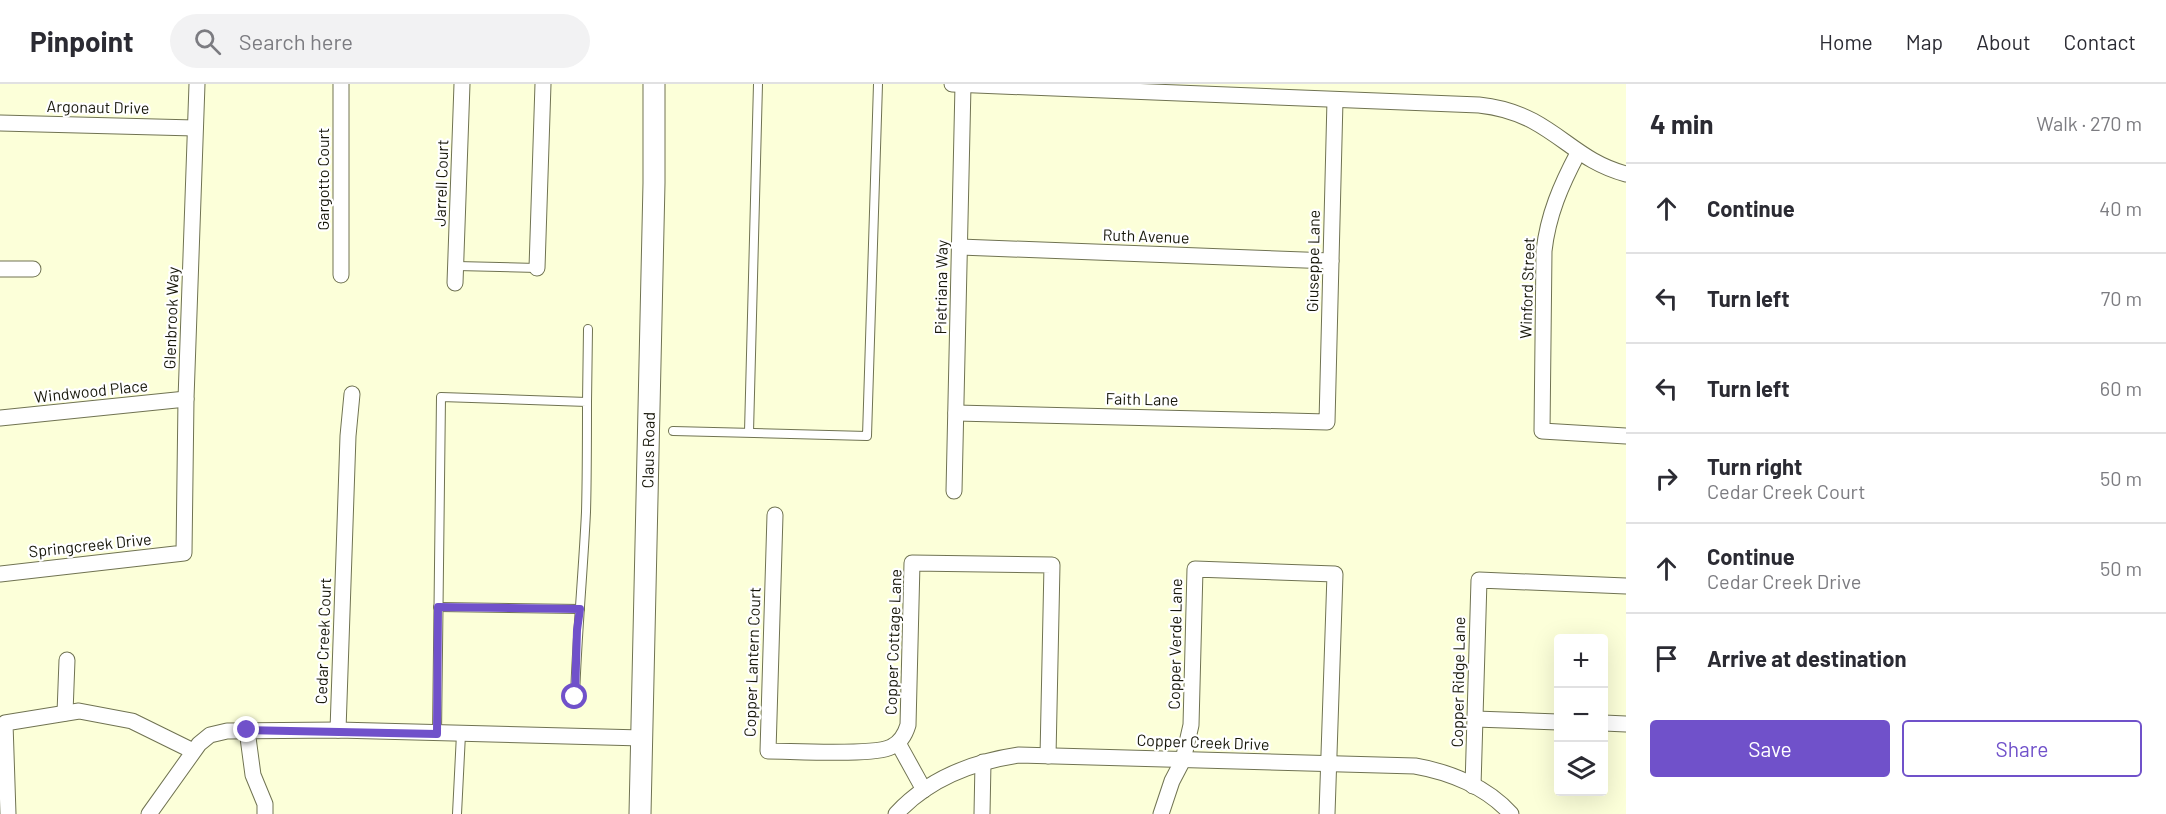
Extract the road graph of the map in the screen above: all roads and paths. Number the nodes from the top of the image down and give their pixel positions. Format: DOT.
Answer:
graph roads {
  1 [pos="197,84"];
  2 [pos="341,84"];
  3 [pos="462,84"];
  4 [pos="543,84"];
  5 [pos="654,84"];
  6 [pos="758,84"];
  7 [pos="878,84"];
  8 [pos="952,84"];
  9 [pos="963,85"];
  10 [pos="1335,100"];
  11 [pos="0,123"];
  12 [pos="195,128"];
  13 [pos="1578,153"];
  14 [pos="1626,174"];
  15 [pos="960,247"];
  16 [pos="1331,261"];
  17 [pos="456,267"];
  18 [pos="537,268"];
  19 [pos="0,269"];
  20 [pos="33,269"];
  21 [pos="341,275"];
  22 [pos="454,282"];
  23 [pos="588,329"];
  24 [pos="352,394"];
  25 [pos="186,399"];
  26 [pos="587,402"];
  27 [pos="956,412"];
  28 [pos="0,418"];
  29 [pos="1327,422"];
  30 [pos="673,431"];
  31 [pos="749,432"];
  32 [pos="1626,436"];
  33 [pos="954,491"];
  34 [pos="775,515"];
  35 [pos="183,553"];
  36 [pos="0,574"];
  37 [pos="1626,586"];
  38 [pos="438,607"];
  39 [pos="580,609"];
  40 [pos="67,660"];
  41 [pos="575,697"];
  42 [pos="65,713"];
  43 [pos="1475,719"];
  44 [pos="3,722"];
  45 [pos="1554,722"];
  46 [pos="1608,723"];
  47 [pos="1626,724"];
  48 [pos="247,730"];
  49 [pos="338,730"];
  50 [pos="437,734"];
  51 [pos="461,734"];
  52 [pos="642,738"];
  53 [pos="898,743"];
  54 [pos="193,751"];
  55 [pos="1048,756"];
  56 [pos="1183,760"];
  57 [pos="983,762"];
  58 [pos="1329,763"];
  59 [pos="1473,786"];
  60 [pos="924,790"];
  61 [pos="8,814"];
  62 [pos="149,814"];
  63 [pos="265,814"];
  64 [pos="457,814"];
  65 [pos="640,814"];
  66 [pos="896,814"];
  67 [pos="982,814"];
  68 [pos="1161,814"];
  69 [pos="1328,814"];
  70 [pos="1511,814"];
  1 -- 12 [label="street, Glenbrook Way"];
  2 -- 21 [label="street, Gargotto Court"];
  3 -- 17 [label="street, Jarrell Court"];
  4 -- 18 [label="street"];
  5 -- 52 [label="main road, Claus Road"];
  6 -- 31 [label="lane"];
  7 -- 31 [label="lane"];
  8 -- 9 [label="street"];
  9 -- 10 [label="street"];
  9 -- 15 [label="street, Pietriana Way"];
  10 -- 13 [label="street"];
  10 -- 16 [label="street, Giuseppe Lane"];
  11 -- 12 [label="street, Argonaut Drive"];
  12 -- 25 [label="street, Glenbrook Way"];
  13 -- 14 [label="street"];
  13 -- 32 [label="street, Winford Street"];
  15 -- 16 [label="street, Ruth Avenue"];
  15 -- 27 [label="street, Pietriana Way"];
  16 -- 29 [label="street, Giuseppe Lane"];
  17 -- 18 [label="lane"];
  17 -- 22 [label="street, Jarrell Court"];
  19 -- 20 [label="street"];
  23 -- 26 [label="lane"];
  24 -- 49 [label="street, Cedar Creek Court"];
  25 -- 28 [label="street, Windwood Place"];
  25 -- 35 [label="street, Glenbrook Way"];
  26 -- 38 [label="lane"];
  26 -- 39 [label="lane"];
  27 -- 29 [label="street, Faith Lane"];
  27 -- 33 [label="street, Pietriana Way"];
  30 -- 31 [label="lane"];
  34 -- 53 [label="street, Copper Lantern Court"];
  35 -- 36 [label="street, Springcreek Drive"];
  37 -- 43 [label="street, Copper Ridge Lane"];
  38 -- 39 [label="lane"];
  38 -- 50 [label="lane"];
  39 -- 41 [label="lane"];
  40 -- 42 [label="street"];
  42 -- 44 [label="street"];
  42 -- 54 [label="street"];
  43 -- 45 [label="street"];
  43 -- 59 [label="street, Copper Ridge Lane"];
  44 -- 61 [label="street"];
  46 -- 47 [label="street"];
  48 -- 49 [label="street"];
  48 -- 54 [label="street"];
  48 -- 63 [label="street"];
  49 -- 50 [label="street"];
  50 -- 51 [label="street"];
  51 -- 52 [label="street"];
  51 -- 64 [label="lane"];
  52 -- 65 [label="main road, Claus Road"];
  53 -- 55 [label="street, Copper Cottage Lane"];
  53 -- 60 [label="street"];
  54 -- 62 [label="street"];
  55 -- 56 [label="street, Copper Creek Drive"];
  55 -- 57 [label="street, Copper Creek Drive"];
  56 -- 58 [label="street, Copper Creek Drive"];
  56 -- 58 [label="street, Copper Verde Lane"];
  56 -- 68 [label="street"];
  57 -- 60 [label="street, Copper Creek Drive"];
  57 -- 67 [label="street"];
  58 -- 59 [label="street, Copper Creek Drive"];
  58 -- 69 [label="street"];
  59 -- 70 [label="street, Copper Creek Drive"];
  60 -- 66 [label="street, Copper Creek Drive"];
}
